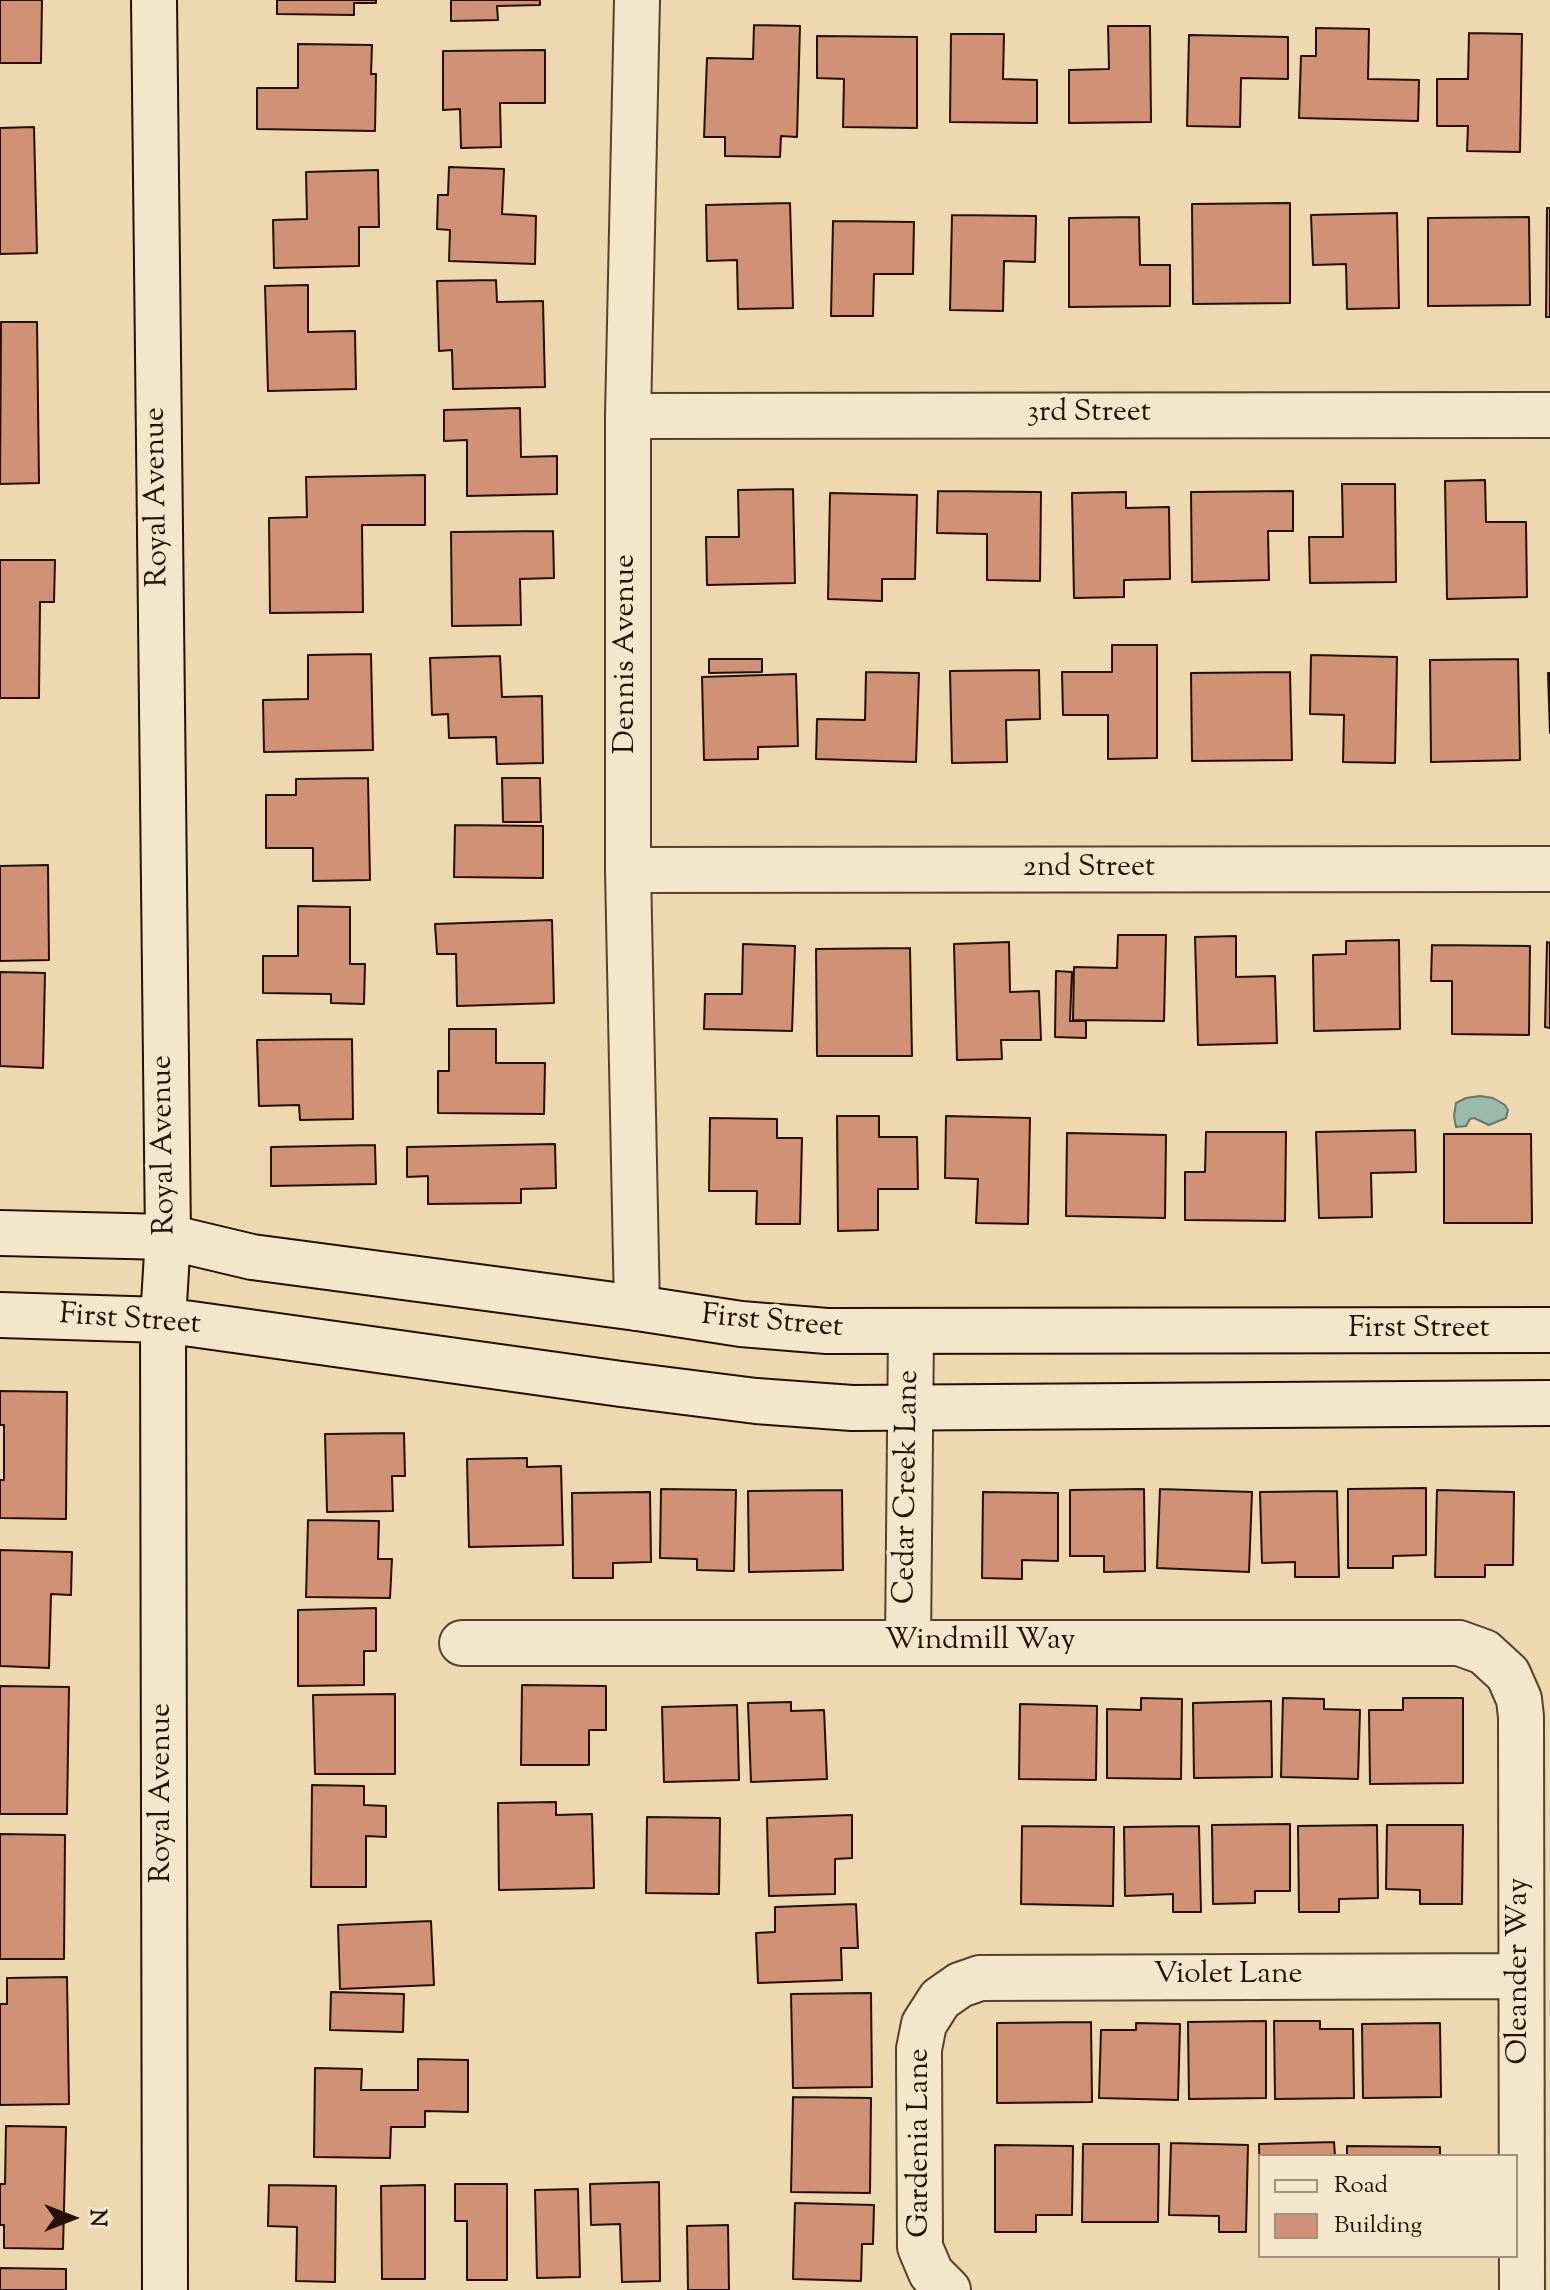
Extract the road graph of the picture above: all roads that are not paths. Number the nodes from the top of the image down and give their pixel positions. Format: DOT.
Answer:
graph roads {
  1 [pos="154,0"];
  2 [pos="637,0"];
  3 [pos="1550,415"];
  4 [pos="628,416"];
  5 [pos="1550,869"];
  6 [pos="628,870"];
  7 [pos="0,1233"];
  8 [pos="168,1237"];
  9 [pos="637,1308"];
  10 [pos="0,1315"];
  11 [pos="163,1320"];
  12 [pos="1550,1330"];
  13 [pos="911,1332"];
  14 [pos="1550,1403"];
  15 [pos="910,1409"];
  16 [pos="462,1643"];
  17 [pos="908,1643"];
  18 [pos="1494,1659"];
  19 [pos="1521,1976"];
  20 [pos="940,1999"];
  21 [pos="945,2288"];
  22 [pos="165,2290"];
  23 [pos="1522,2290"];
  1 -- 8 [label="street, Royal Avenue"];
  2 -- 4 [label="street, Dennis Avenue"];
  3 -- 4 [label="street, 3rd Street"];
  4 -- 6 [label="street, Dennis Avenue"];
  5 -- 6 [label="street, 2nd Street"];
  6 -- 9 [label="street, Dennis Avenue"];
  7 -- 8 [label="street, First Street"];
  8 -- 9 [label="street, First Street"];
  8 -- 11 [label="street, Royal Avenue"];
  9 -- 13 [label="street, First Street"];
  10 -- 11 [label="street, First Street"];
  11 -- 15 [label="street, First Street"];
  11 -- 22 [label="street, Royal Avenue"];
  12 -- 13 [label="street, First Street"];
  13 -- 15 [label="street, Cedar Creek Lane"];
  14 -- 15 [label="street, First Street"];
  15 -- 17 [label="street, Cedar Creek Lane"];
  16 -- 17 [label="street, Windmill Way"];
  17 -- 18 [label="street, Windmill Way"];
  18 -- 19 [label="street, Oleander Way"];
  19 -- 20 [label="street, Violet Lane"];
  19 -- 23 [label="street, Oleander Way"];
  20 -- 21 [label="street, Gardenia Lane"];
}
